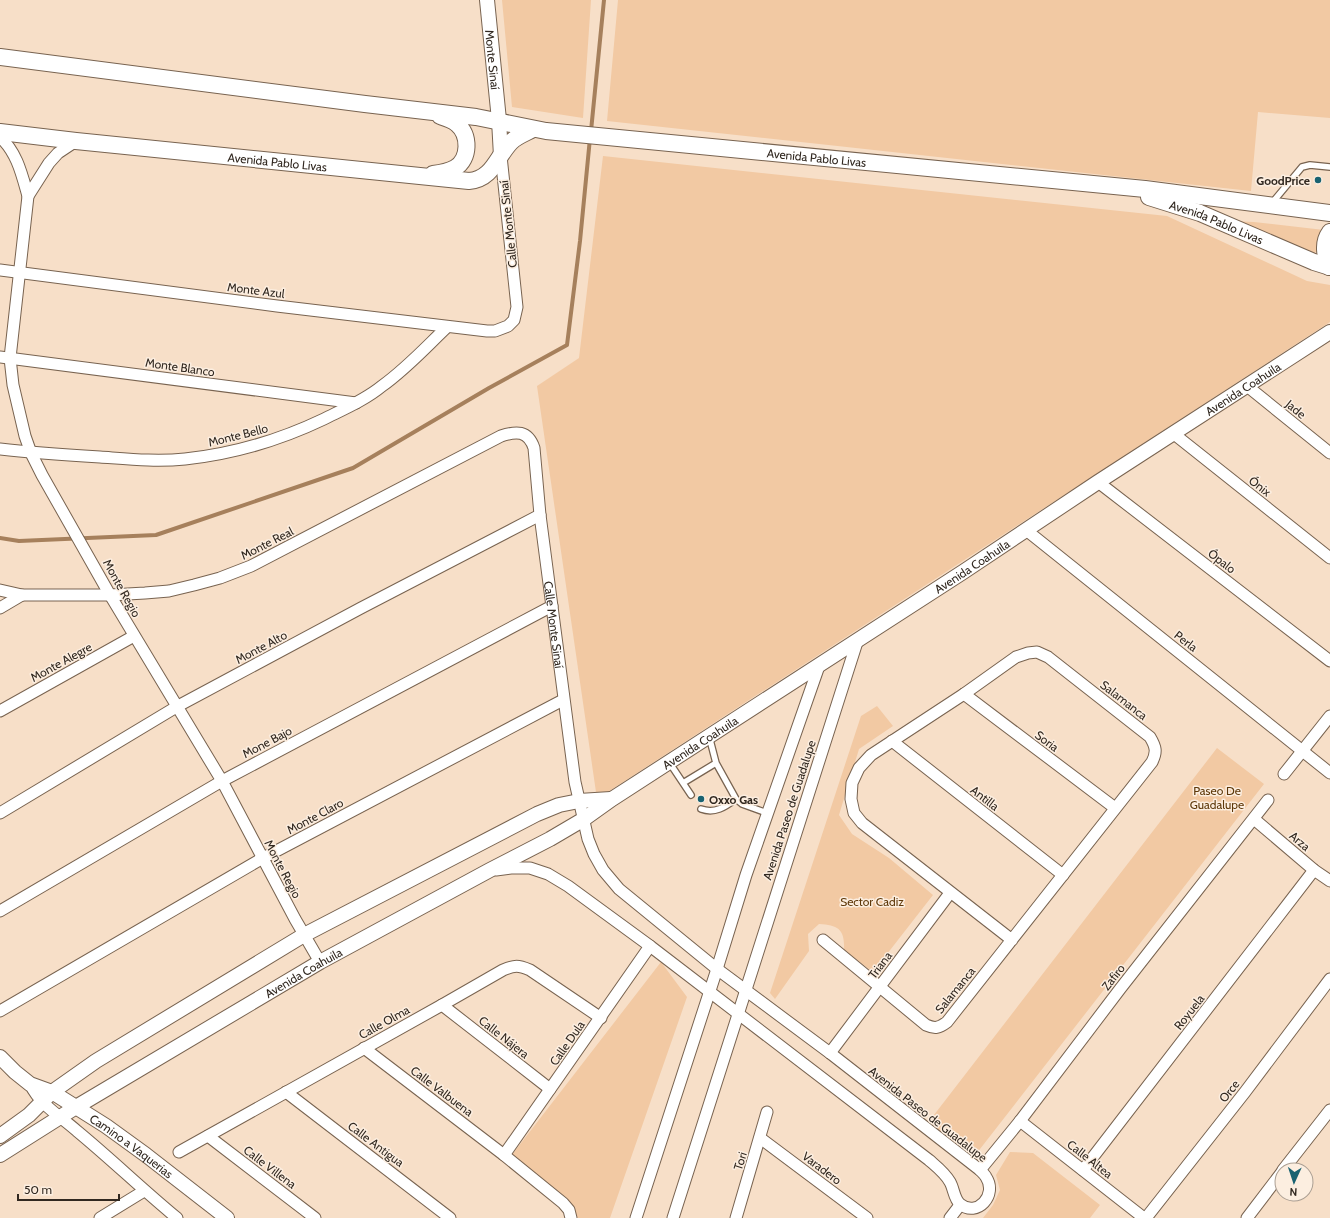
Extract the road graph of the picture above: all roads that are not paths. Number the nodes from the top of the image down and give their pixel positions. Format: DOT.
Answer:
graph roads {
  1 [pos="487,0"];
  2 [pos="0,58"];
  3 [pos="428,111"];
  4 [pos="499,120"];
  5 [pos="540,130"];
  6 [pos="0,132"];
  7 [pos="0,137"];
  8 [pos="76,142"];
  9 [pos="501,156"];
  10 [pos="1330,167"];
  11 [pos="418,176"];
  12 [pos="1099,184"];
  13 [pos="28,196"];
  14 [pos="1271,205"];
  15 [pos="1330,213"];
  16 [pos="1330,232"];
  17 [pos="1329,267"];
  18 [pos="0,270"];
  19 [pos="18,272"];
  20 [pos="508,326"];
  21 [pos="447,327"];
  22 [pos="1329,334"];
  23 [pos="5,357"];
  24 [pos="1247,386"];
  25 [pos="356,403"];
  26 [pos="523,434"];
  27 [pos="1174,434"];
  28 [pos="0,449"];
  29 [pos="31,453"];
  30 [pos="1330,453"];
  31 [pos="1098,482"];
  32 [pos="540,515"];
  33 [pos="1026,530"];
  34 [pos="1330,558"];
  35 [pos="0,590"];
  36 [pos="22,595"];
  37 [pos="110,596"];
  38 [pos="552,606"];
  39 [pos="0,608"];
  40 [pos="134,636"];
  41 [pos="858,639"];
  42 [pos="1330,661"];
  43 [pos="818,666"];
  44 [pos="964,694"];
  45 [pos="563,700"];
  46 [pos="178,706"];
  47 [pos="0,711"];
  48 [pos="1330,716"];
  49 [pos="709,736"];
  50 [pos="892,740"];
  51 [pos="1302,750"];
  52 [pos="669,761"];
  53 [pos="716,763"];
  54 [pos="1330,773"];
  55 [pos="1284,774"];
  56 [pos="222,781"];
  57 [pos="683,783"];
  58 [pos="691,795"];
  59 [pos="612,799"];
  60 [pos="736,800"];
  61 [pos="1268,800"];
  62 [pos="579,801"];
  63 [pos="1115,808"];
  64 [pos="702,809"];
  65 [pos="0,812"];
  66 [pos="767,813"];
  67 [pos="1254,818"];
  68 [pos="584,819"];
  69 [pos="263,858"];
  70 [pos="490,870"];
  71 [pos="1314,870"];
  72 [pos="1063,875"];
  73 [pos="1330,882"];
  74 [pos="950,892"];
  75 [pos="0,911"];
  76 [pos="304,935"];
  77 [pos="823,940"];
  78 [pos="1012,940"];
  79 [pos="650,946"];
  80 [pos="320,962"];
  81 [pos="717,969"];
  82 [pos="1330,979"];
  83 [pos="879,988"];
  84 [pos="745,989"];
  85 [pos="710,991"];
  86 [pos="442,1005"];
  87 [pos="0,1011"];
  88 [pos="738,1013"];
  89 [pos="601,1018"];
  90 [pos="364,1048"];
  91 [pos="830,1053"];
  92 [pos="0,1057"];
  93 [pos="30,1084"];
  94 [pos="550,1089"];
  95 [pos="52,1092"];
  96 [pos="286,1092"];
  97 [pos="41,1102"];
  98 [pos="76,1106"];
  99 [pos="1330,1110"];
  100 [pos="767,1112"];
  101 [pos="59,1117"];
  102 [pos="1020,1121"];
  103 [pos="0,1136"];
  104 [pos="208,1136"];
  105 [pos="760,1138"];
  106 [pos="178,1152"];
  107 [pos="0,1155"];
  108 [pos="504,1155"];
  109 [pos="1290,1162"];
  110 [pos="980,1170"];
  111 [pos="1083,1170"];
  112 [pos="1274,1183"];
  113 [pos="144,1191"];
  114 [pos="960,1205"];
  115 [pos="100,1218"];
  116 [pos="177,1218"];
  117 [pos="227,1218"];
  118 [pos="315,1218"];
  119 [pos="450,1218"];
  120 [pos="571,1218"];
  121 [pos="636,1218"];
  122 [pos="673,1218"];
  123 [pos="737,1218"];
  124 [pos="867,1218"];
  125 [pos="950,1218"];
  126 [pos="1145,1218"];
  127 [pos="1247,1218"];
  1 -- 4 [label="street, Monte Sinaí"];
  2 -- 3 [label="main road, Avenida Pablo Livas"];
  3 -- 4 [label="main road, Avenida Pablo Livas"];
  3 -- 11 [label="main road"];
  4 -- 5 [label="main road, Avenida Pablo Livas"];
  4 -- 9 [label="street, Calle Monte Sinaí"];
  5 -- 9 [label="main road, Avenida Pablo Livas"];
  5 -- 12 [label="main road, Avenida Pablo Livas"];
  6 -- 8 [label="main road, Avenida Pablo Livas"];
  7 -- 13 [label="street, Monte Regio"];
  8 -- 11 [label="main road, Avenida Pablo Livas"];
  8 -- 13 [label="street, Monte Regio"];
  9 -- 11 [label="main road, Avenida Pablo Livas"];
  9 -- 20 [label="street, Calle Monte Sinaí"];
  10 -- 14 [label="lane"];
  12 -- 14 [label="main road, Avenida Pablo Livas"];
  12 -- 17 [label="main road, Avenida Pablo Livas"];
  13 -- 19 [label="street, Monte Regio"];
  14 -- 15 [label="main road, Avenida Pablo Livas"];
  16 -- 17 [label="main road"];
  18 -- 19 [label="street, Monte Azul"];
  19 -- 21 [label="street, Monte Azul"];
  19 -- 23 [label="street, Monte Regio"];
  20 -- 21 [label="street, Monte Azul"];
  21 -- 25 [label="street, Monte Bello"];
  22 -- 24 [label="street, Avenida Coahuila"];
  23 -- 25 [label="street, Monte Blanco"];
  23 -- 29 [label="street, Monte Regio"];
  24 -- 27 [label="street, Avenida Coahuila"];
  24 -- 30 [label="street, Jade"];
  25 -- 29 [label="street, Monte Bello"];
  26 -- 32 [label="street, Calle Monte Sinaí"];
  26 -- 37 [label="street, Monte Real"];
  27 -- 31 [label="street, Avenida Coahuila"];
  27 -- 34 [label="street, Ónix"];
  28 -- 29 [label="street, Monte Bello"];
  29 -- 37 [label="street, Monte Regio"];
  31 -- 33 [label="street, Avenida Coahuila"];
  31 -- 42 [label="street, Ópalo"];
  32 -- 38 [label="street, Calle Monte Sinaí"];
  32 -- 46 [label="street, Monte Alto"];
  33 -- 41 [label="street, Avenida Coahuila"];
  33 -- 51 [label="street, Perla"];
  35 -- 36 [label="street, Monte Real"];
  36 -- 37 [label="street, Monte Real"];
  36 -- 39 [label="street"];
  37 -- 40 [label="street, Monte Regio"];
  38 -- 45 [label="street, Calle Monte Sinaí"];
  38 -- 56 [label="street, Mone Bajo"];
  40 -- 46 [label="street, Monte Regio"];
  40 -- 47 [label="street, Monte Alegre"];
  41 -- 43 [label="street, Avenida Coahuila"];
  41 -- 84 [label="street, Avenida Paseo de Guadalupe"];
  43 -- 49 [label="street, Avenida Coahuila"];
  43 -- 66 [label="street, Avenida Paseo de Guadalupe"];
  44 -- 50 [label="street, Salamanca"];
  44 -- 63 [label="street, Soria"];
  44 -- 63 [label="street, Salamanca"];
  45 -- 62 [label="street, Calle Monte Sinaí"];
  45 -- 69 [label="street, Monte Claro"];
  46 -- 56 [label="street, Monte Regio"];
  46 -- 65 [label="street, Monte Alto"];
  48 -- 51 [label="street"];
  49 -- 52 [label="street, Avenida Coahuila"];
  49 -- 53 [label="lane"];
  50 -- 72 [label="street, Antilla"];
  50 -- 74 [label="street, Salamanca"];
  51 -- 54 [label="street, Perla"];
  51 -- 55 [label="street"];
  52 -- 57 [label="lane"];
  52 -- 59 [label="street, Avenida Coahuila"];
  53 -- 57 [label="lane"];
  53 -- 60 [label="lane"];
  56 -- 69 [label="street, Monte Regio"];
  56 -- 75 [label="street, Mone Bajo"];
  57 -- 58 [label="lane"];
  59 -- 62 [label="street"];
  59 -- 68 [label="street, Avenida Coahuila"];
  60 -- 64 [label="lane"];
  60 -- 66 [label="lane"];
  61 -- 67 [label="street, Zafiro"];
  62 -- 68 [label="street, Calle Monte Sinaí"];
  62 -- 76 [label="street"];
  63 -- 72 [label="street, Salamanca"];
  66 -- 81 [label="street, Avenida Paseo de Guadalupe"];
  67 -- 71 [label="street, Arza"];
  67 -- 102 [label="street, Zafiro"];
  68 -- 70 [label="street, Avenida Coahuila"];
  68 -- 81 [label="street, Avenida Paseo de Guadalupe"];
  69 -- 76 [label="street, Monte Regio"];
  69 -- 87 [label="street, Monte Claro"];
  70 -- 79 [label="street"];
  70 -- 80 [label="street, Avenida Coahuila"];
  71 -- 73 [label="street, Arza"];
  71 -- 111 [label="street, Royuela"];
  72 -- 78 [label="street, Salamanca"];
  74 -- 78 [label="street, Salamanca"];
  74 -- 83 [label="street, Triana"];
  76 -- 80 [label="street, Monte Regio"];
  76 -- 95 [label="street"];
  77 -- 83 [label="street"];
  78 -- 83 [label="street, Salamanca"];
  79 -- 85 [label="street"];
  79 -- 89 [label="street, Calle Dula"];
  80 -- 98 [label="street, Avenida Coahuila"];
  81 -- 84 [label="street, Avenida Paseo de Guadalupe"];
  81 -- 85 [label="street, Avenida Paseo de Guadalupe"];
  82 -- 126 [label="street, Orce"];
  83 -- 91 [label="street, Triana"];
  84 -- 88 [label="street, Avenida Paseo de Guadalupe"];
  84 -- 91 [label="street, Avenida Paseo de Guadalupe"];
  85 -- 88 [label="street"];
  85 -- 121 [label="street, Avenida Paseo de Guadalupe"];
  86 -- 89 [label="street, Calle Olma"];
  86 -- 90 [label="street, Calle Olma"];
  86 -- 94 [label="street, Calle Nájera"];
  88 -- 114 [label="street"];
  88 -- 122 [label="street, Avenida Paseo de Guadalupe"];
  89 -- 94 [label="street, Calle Dula"];
  90 -- 96 [label="street, Calle Olma"];
  90 -- 108 [label="street, Calle Valbuena"];
  91 -- 110 [label="street, Avenida Paseo de Guadalupe"];
  92 -- 93 [label="street, Camino a Vaquerias"];
  93 -- 95 [label="street, Camino a Vaquerias"];
  93 -- 97 [label="street"];
  94 -- 108 [label="street, Calle Dula"];
  95 -- 97 [label="street"];
  95 -- 98 [label="street, Camino a Vaquerias"];
  96 -- 104 [label="street, Calle Olma"];
  96 -- 119 [label="street, Calle Antigua"];
  97 -- 101 [label="street"];
  97 -- 103 [label="street"];
  98 -- 101 [label="street, Avenida Coahuila"];
  98 -- 117 [label="street, Camino a Vaquerias"];
  99 -- 109 [label="street"];
  100 -- 105 [label="street, Tori"];
  101 -- 107 [label="street, Avenida Coahuila"];
  101 -- 113 [label="street"];
  102 -- 110 [label="street, Zafiro"];
  102 -- 111 [label="street, Calle Altea"];
  104 -- 106 [label="street, Calle Olma"];
  104 -- 118 [label="street, Calle Villena"];
  105 -- 123 [label="street, Tori"];
  105 -- 124 [label="street, Varadero"];
  108 -- 120 [label="street, Calle Valbuena"];
  110 -- 114 [label="street, Avenida Paseo de Guadalupe"];
  111 -- 126 [label="street, Calle Altea"];
  112 -- 127 [label="street"];
  113 -- 115 [label="street"];
  113 -- 116 [label="street"];
  114 -- 125 [label="street"];
}
